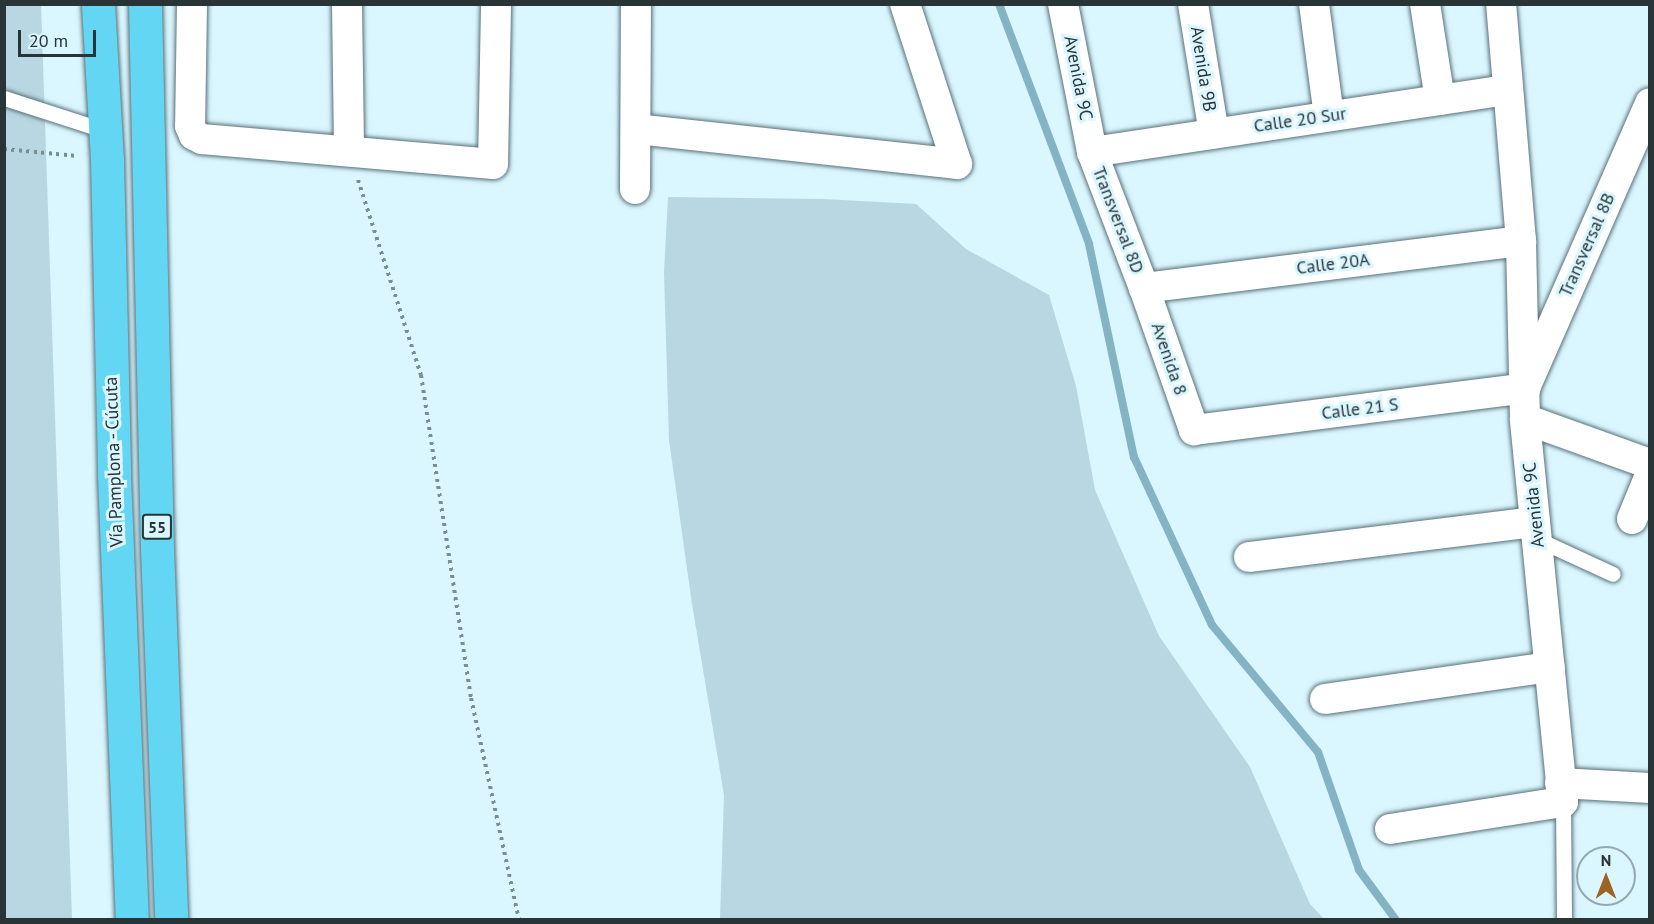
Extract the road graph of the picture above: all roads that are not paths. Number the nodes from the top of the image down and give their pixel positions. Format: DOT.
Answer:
graph roads {
  1 [pos="98,4"];
  2 [pos="145,4"];
  3 [pos="192,4"];
  4 [pos="347,4"];
  5 [pos="496,4"];
  6 [pos="636,4"];
  7 [pos="905,4"];
  8 [pos="1063,4"];
  9 [pos="1193,4"];
  10 [pos="1314,4"];
  11 [pos="1425,4"];
  12 [pos="1507,12"];
  13 [pos="1508,90"];
  14 [pos="4,98"];
  15 [pos="1440,100"];
  16 [pos="1650,103"];
  17 [pos="1329,116"];
  18 [pos="636,129"];
  19 [pos="1214,133"];
  20 [pos="106,145"];
  21 [pos="349,151"];
  22 [pos="1092,153"];
  23 [pos="635,189"];
  24 [pos="1521,241"];
  25 [pos="1144,288"];
  26 [pos="1525,388"];
  27 [pos="1525,419"];
  28 [pos="1194,430"];
  29 [pos="1650,464"];
  30 [pos="1650,475"];
  31 [pos="1632,519"];
  32 [pos="1537,531"];
  33 [pos="1250,557"];
  34 [pos="1613,574"];
  35 [pos="1550,667"];
  36 [pos="1325,699"];
  37 [pos="1650,788"];
  38 [pos="1561,793"];
  39 [pos="1390,829"];
  40 [pos="132,920"];
  41 [pos="171,920"];
  42 [pos="1564,920"];
  1 -- 20 [label="highway, Vía Pamplona - Cúcuta / 55"];
  2 -- 41 [label="highway, 55"];
  3 -- 21 [label="street"];
  4 -- 21 [label="street"];
  5 -- 21 [label="street"];
  6 -- 18 [label="street"];
  7 -- 18 [label="street"];
  8 -- 22 [label="street, Avenida 9C"];
  9 -- 19 [label="street, Avenida 9B"];
  10 -- 17 [label="street"];
  11 -- 15 [label="street"];
  12 -- 13 [label="street, Avenida 9C"];
  13 -- 15 [label="street, Calle 20 Sur"];
  13 -- 24 [label="street, Avenida 9C"];
  14 -- 20 [label="lane"];
  15 -- 17 [label="street, Calle 20 Sur"];
  16 -- 26 [label="street, Transversal 8B"];
  17 -- 19 [label="street, Calle 20 Sur"];
  18 -- 23 [label="street"];
  19 -- 22 [label="street, Calle 20 Sur"];
  20 -- 40 [label="highway, Vía Pamplona - Cúcuta / 55"];
  22 -- 25 [label="street, Transversal 8D"];
  24 -- 25 [label="street, Calle 20A"];
  24 -- 26 [label="street, Avenida 9C"];
  25 -- 28 [label="street, Avenida 8"];
  26 -- 27 [label="street, Avenida 9C"];
  26 -- 28 [label="street, Calle 21 S"];
  27 -- 29 [label="street"];
  27 -- 32 [label="street, Avenida 9C"];
  30 -- 31 [label="street"];
  32 -- 33 [label="street"];
  32 -- 34 [label="lane"];
  32 -- 35 [label="street, Avenida 9C"];
  35 -- 36 [label="street"];
  35 -- 38 [label="street, Avenida 9C"];
  37 -- 38 [label="street"];
  38 -- 39 [label="street"];
  38 -- 42 [label="lane, Avenida 9C"];
}
